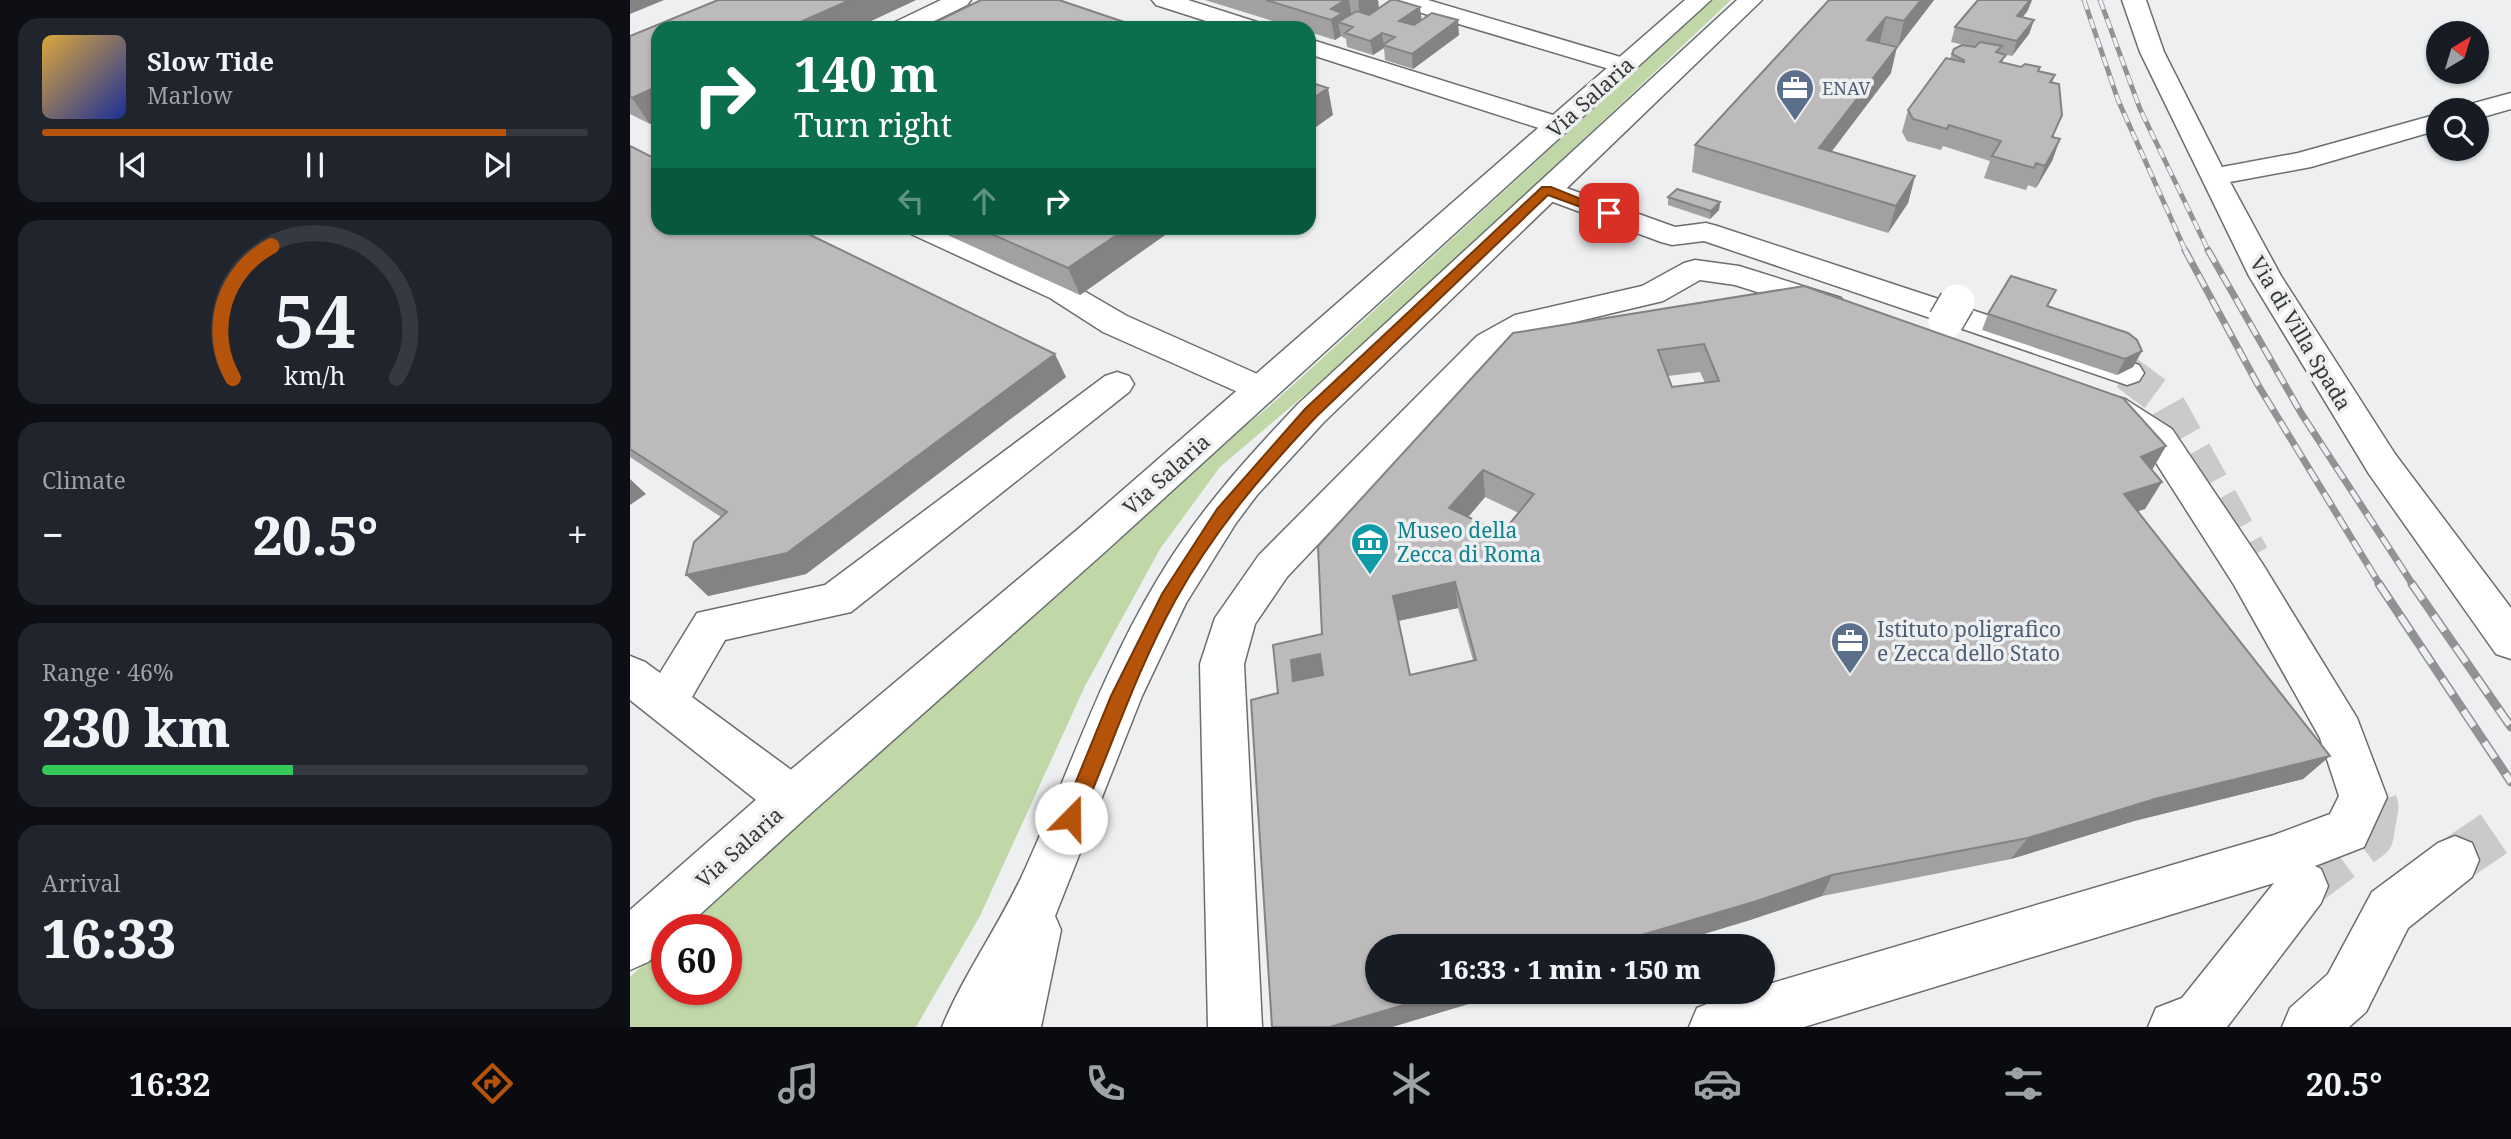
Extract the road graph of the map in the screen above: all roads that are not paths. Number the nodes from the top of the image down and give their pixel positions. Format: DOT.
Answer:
graph roads {
  1 [pos="959,0"];
  2 [pos="1164,0"];
  3 [pos="1404,0"];
  4 [pos="1699,0"];
  5 [pos="1750,0"];
  6 [pos="2134,0"];
  7 [pos="916,21"];
  8 [pos="1230,21"];
  9 [pos="1316,48"];
  10 [pos="1625,66"];
  11 [pos="2511,101"];
  12 [pos="2489,107"];
  13 [pos="1558,125"];
  14 [pos="2426,126"];
  15 [pos="2213,177"];
  16 [pos="1546,190"];
  17 [pos="937,235"];
  18 [pos="1672,236"];
  19 [pos="1695,270"];
  20 [pos="2127,373"];
  21 [pos="1117,384"];
  22 [pos="1261,389"];
  23 [pos="2511,641"];
  24 [pos="630,675"];
  25 [pos="666,702"];
  26 [pos="792,799"];
  27 [pos="2455,860"];
  28 [pos="2302,886"];
  29 [pos="1043,887"];
  30 [pos="630,944"];
  31 [pos="969,1027"];
  32 [pos="1014,1027"];
  33 [pos="1235,1027"];
  34 [pos="1716,1027"];
  35 [pos="2175,1027"];
  36 [pos="2309,1027"];
  1 -- 7 [label="main road"];
  2 -- 8 [label="main road"];
  3 -- 10 [label="main road"];
  4 -- 10 [label="main road, Via Salaria"];
  5 -- 16 [label="main road, Via Salaria"];
  6 -- 15 [label="main road, Via di Villa Spada"];
  9 -- 13 [label="main road"];
  10 -- 13 [label="main road, Via Salaria"];
  11 -- 12 [label="main road"];
  13 -- 22 [label="main road, Via Salaria"];
  14 -- 15 [label="main road"];
  15 -- 23 [label="main road, Via di Villa Spada"];
  16 -- 18 [label="main road"];
  16 -- 29 [label="main road, Via Salaria"];
  17 -- 22 [label="main road"];
  18 -- 19 [label="main road"];
  18 -- 20 [label="main road"];
  19 -- 33 [label="main road"];
  19 -- 34 [label="main road"];
  21 -- 25 [label="main road"];
  22 -- 26 [label="main road, Via Salaria"];
  24 -- 25 [label="main road"];
  25 -- 26 [label="main road"];
  26 -- 30 [label="main road, Via Salaria"];
  27 -- 36 [label="main road"];
  28 -- 35 [label="main road"];
  29 -- 31 [label="main road, Via Salaria"];
  29 -- 32 [label="main road"];
}
